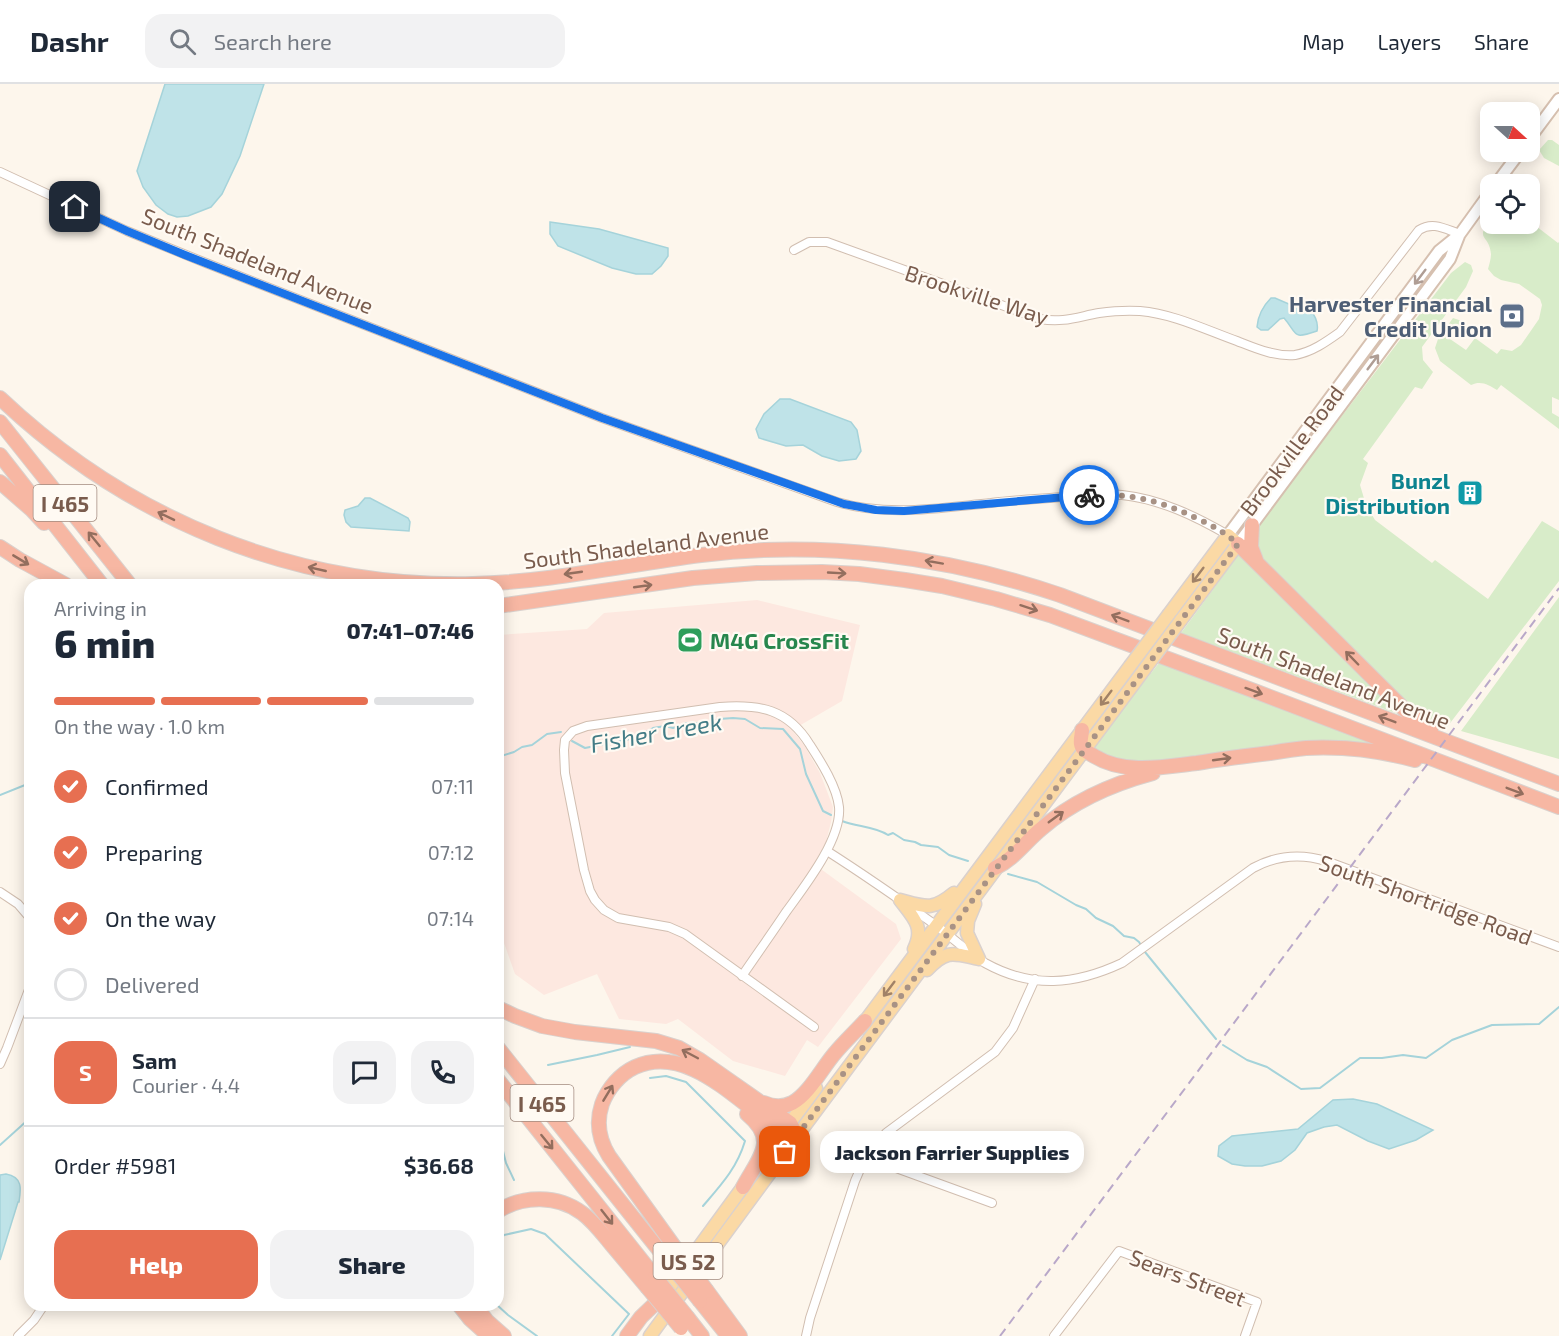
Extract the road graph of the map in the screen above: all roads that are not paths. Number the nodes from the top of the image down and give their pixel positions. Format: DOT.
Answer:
graph roads {
  1 [pos="1559,99"];
  2 [pos="1540,125"];
  3 [pos="0,172"];
  4 [pos="1480,206"];
  5 [pos="1460,234"];
  6 [pos="794,250"];
  7 [pos="0,398"];
  8 [pos="0,422"];
  9 [pos="0,455"];
  10 [pos="0,482"];
  11 [pos="1252,525"];
  12 [pos="1233,540"];
  13 [pos="0,547"];
  14 [pos="1259,565"];
  15 [pos="54,579"];
  16 [pos="97,579"];
  17 [pos="97,579"];
  18 [pos="125,579"];
  19 [pos="379,579"];
  20 [pos="504,582"];
  21 [pos="504,605"];
  22 [pos="1082,730"];
  23 [pos="1084,750"];
  24 [pos="1481,755"];
  25 [pos="1182,765"];
  26 [pos="1480,778"];
  27 [pos="1559,784"];
  28 [pos="1559,807"];
  29 [pos="827,851"];
  30 [pos="995,868"];
  31 [pos="968,882"];
  32 [pos="0,892"];
  33 [pos="978,893"];
  34 [pos="900,900"];
  35 [pos="24,911"];
  36 [pos="941,930"];
  37 [pos="1559,947"];
  38 [pos="980,959"];
  39 [pos="906,966"];
  40 [pos="742,976"];
  41 [pos="1035,979"];
  42 [pos="907,987"];
  43 [pos="24,1004"];
  44 [pos="504,1011"];
  45 [pos="865,1021"];
  46 [pos="814,1027"];
  47 [pos="504,1055"];
  48 [pos="0,1064"];
  49 [pos="698,1072"];
  50 [pos="504,1088"];
  51 [pos="758,1101"];
  52 [pos="790,1130"];
  53 [pos="866,1158"];
  54 [pos="743,1187"];
  55 [pos="992,1203"];
  56 [pos="504,1209"];
  57 [pos="671,1254"];
  58 [pos="651,1282"];
  59 [pos="703,1296"];
  60 [pos="661,1298"];
  61 [pos="40,1311"];
  62 [pos="464,1311"];
  63 [pos="480,1311"];
  64 [pos="685,1327"];
  65 [pos="18,1336"];
  66 [pos="489,1336"];
  67 [pos="504,1336"];
  68 [pos="627,1336"];
  69 [pos="633,1336"];
  70 [pos="650,1336"];
  71 [pos="702,1336"];
  72 [pos="728,1336"];
  73 [pos="740,1336"];
  74 [pos="806,1336"];
  75 [pos="1054,1336"];
  76 [pos="1245,1336"];
  1 -- 2 [label="main road"];
  3 -- 12 [label="street, South Shadeland Avenue"];
  4 -- 5 [label="main road, Brookville Road"];
  5 -- 6 [label="street, Brookville Way"];
  11 -- 5 [label="main road, Brookville Road, one-way"];
  5 -- 12 [label="main road, Brookville Road, one-way"];
  19 -- 7 [label="highway, South Shadeland Avenue, one-way"];
  18 -- 8 [label="highway, I 465, one-way"];
  9 -- 16 [label="highway, I 465"];
  10 -- 17 [label="highway"];
  11 -- 12 [label="main road, Brookville Road"];
  11 -- 14 [label="highway"];
  12 -- 14 [label="highway"];
  12 -- 22 [label="main road, Brookville Road, one-way, bridge"];
  12 -- 23 [label="main road, Brookville Road, bridge"];
  13 -- 15 [label="highway, one-way"];
  24 -- 14 [label="highway, one-way"];
  24 -- 20 [label="highway, South Shadeland Avenue, one-way"];
  21 -- 26 [label="highway, South Shadeland Avenue, one-way"];
  22 -- 23 [label="highway"];
  22 -- 31 [label="main road, Brookville Road"];
  23 -- 25 [label="highway"];
  23 -- 30 [label="main road, Brookville Road"];
  24 -- 27 [label="highway, South Shadeland Avenue"];
  25 -- 26 [label="highway, one-way"];
  30 -- 25 [label="highway, one-way"];
  26 -- 28 [label="highway, South Shadeland Avenue, one-way"];
  29 -- 34 [label="street, South Shortridge Road"];
  29 -- 40 [label="street"];
  29 -- 40 [label="street"];
  30 -- 33 [label="main road, Brookville Road"];
  31 -- 34 [label="main road"];
  31 -- 36 [label="main road, Brookville Road"];
  32 -- 35 [label="street"];
  33 -- 36 [label="main road, Brookville Road"];
  33 -- 38 [label="main road"];
  34 -- 36 [label="street, South Shortridge Road"];
  34 -- 39 [label="main road"];
  36 -- 38 [label="street, South Shortridge Road"];
  36 -- 39 [label="main road, Brookville Road"];
  36 -- 42 [label="main road, Brookville Road"];
  37 -- 41 [label="street, South Shortridge Road"];
  38 -- 41 [label="street, South Shortridge Road"];
  38 -- 42 [label="main road"];
  39 -- 45 [label="main road, Brookville Road, one-way"];
  40 -- 46 [label="street"];
  41 -- 53 [label="street"];
  42 -- 52 [label="main road, Brookville Road"];
  43 -- 48 [label="street"];
  51 -- 44 [label="highway, one-way"];
  45 -- 51 [label="highway"];
  45 -- 52 [label="main road, Brookville Road"];
  47 -- 57 [label="highway, I 465"];
  49 -- 52 [label="highway"];
  49 -- 54 [label="highway, US 52"];
  57 -- 49 [label="highway, US 52, one-way"];
  50 -- 58 [label="highway, I 465, one-way"];
  51 -- 52 [label="highway"];
  52 -- 54 [label="main road, Brookville Road"];
  52 -- 70 [label="main road, Brookville Road"];
  53 -- 55 [label="street"];
  53 -- 74 [label="street"];
  54 -- 60 [label="main road, Brookville Road / US 52"];
  56 -- 58 [label="highway, US 52"];
  57 -- 59 [label="highway, I 465, bridge"];
  58 -- 64 [label="highway, I 465, bridge"];
  59 -- 72 [label="highway, I 465"];
  59 -- 73 [label="highway, US 52"];
  60 -- 68 [label="highway"];
  60 -- 69 [label="main road, Brookville Road / US 52"];
  61 -- 65 [label="street"];
  62 -- 66 [label="highway"];
  63 -- 67 [label="highway"];
  64 -- 71 [label="highway, I 465"];
  75 -- 76 [label="street, Sears Street"];
}
